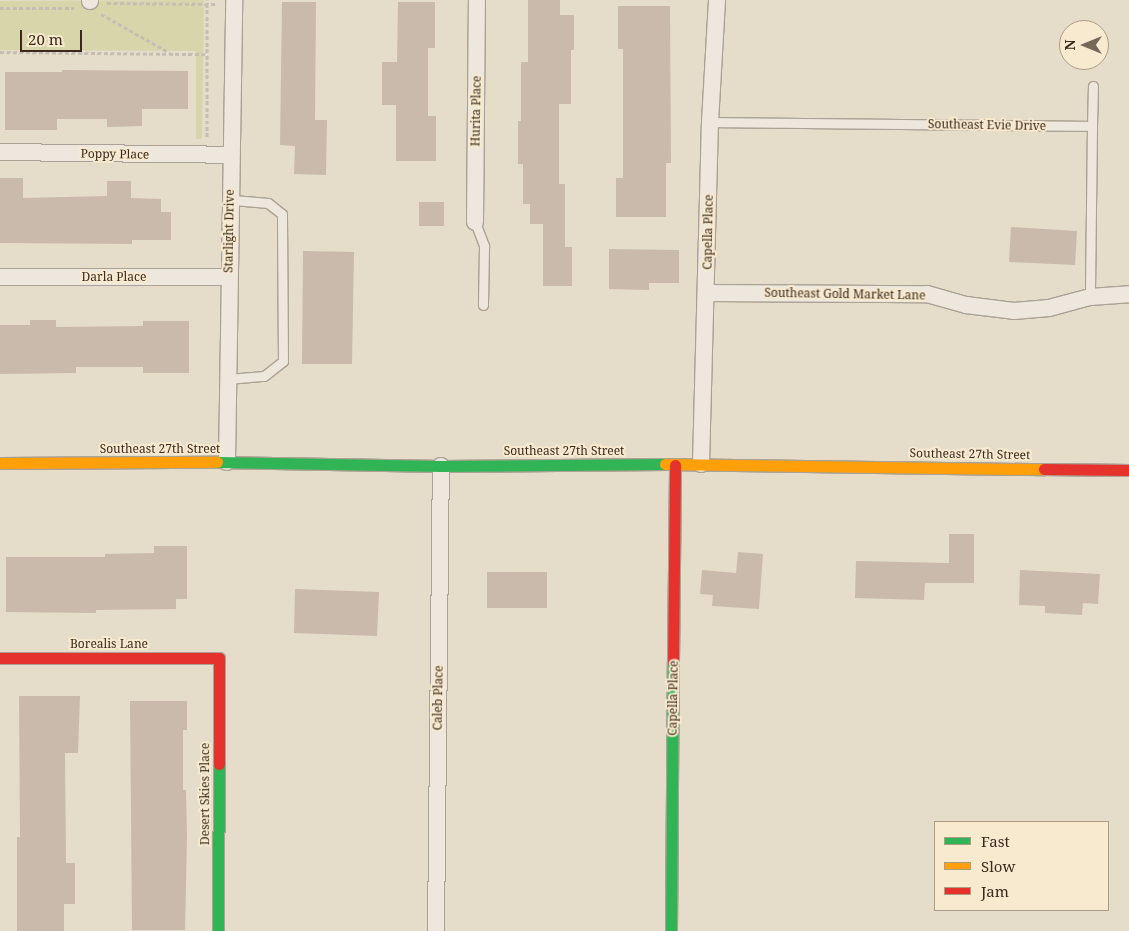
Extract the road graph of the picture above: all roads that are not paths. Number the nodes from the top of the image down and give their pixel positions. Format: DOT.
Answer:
graph roads {
  1 [pos="477,0"];
  2 [pos="717,0"];
  3 [pos="234,3"];
  4 [pos="1092,86"];
  5 [pos="710,122"];
  6 [pos="1092,126"];
  7 [pos="0,152"];
  8 [pos="231,154"];
  9 [pos="230,200"];
  10 [pos="475,222"];
  11 [pos="0,277"];
  12 [pos="228,277"];
  13 [pos="707,293"];
  14 [pos="1129,294"];
  15 [pos="1090,298"];
  16 [pos="483,305"];
  17 [pos="228,379"];
  18 [pos="227,462"];
  19 [pos="0,463"];
  20 [pos="701,464"];
  21 [pos="675,465"];
  22 [pos="441,466"];
  23 [pos="1129,470"];
  24 [pos="0,658"];
  25 [pos="219,658"];
  26 [pos="218,931"];
  27 [pos="436,931"];
  28 [pos="671,931"];
  1 -- 10 [label="street, Hurita Place"];
  2 -- 5 [label="street, Capella Place"];
  3 -- 8 [label="street, Starlight Drive"];
  4 -- 6 [label="lane"];
  5 -- 6 [label="lane, Southeast Evie Drive"];
  5 -- 13 [label="street, Capella Place"];
  6 -- 15 [label="lane"];
  7 -- 8 [label="street, Poppy Place"];
  8 -- 9 [label="street, Starlight Drive"];
  9 -- 12 [label="street, Starlight Drive"];
  9 -- 17 [label="lane"];
  10 -- 16 [label="lane"];
  11 -- 12 [label="street, Darla Place"];
  12 -- 17 [label="street, Starlight Drive"];
  13 -- 15 [label="street, Southeast Gold Market Lane"];
  13 -- 20 [label="street, Capella Place"];
  14 -- 15 [label="street, Southeast Gold Market Lane"];
  17 -- 18 [label="street, Starlight Drive"];
  18 -- 19 [label="main road, Southeast 27th Street"];
  18 -- 22 [label="main road, Southeast 27th Street"];
  20 -- 21 [label="main road, Southeast 27th Street"];
  20 -- 23 [label="main road, Southeast 27th Street"];
  21 -- 22 [label="main road, Southeast 27th Street"];
  21 -- 28 [label="main road, Capella Place"];
  22 -- 27 [label="street, Caleb Place"];
  24 -- 25 [label="main road, Borealis Lane"];
  25 -- 26 [label="main road, Desert Skies Place"];
}
